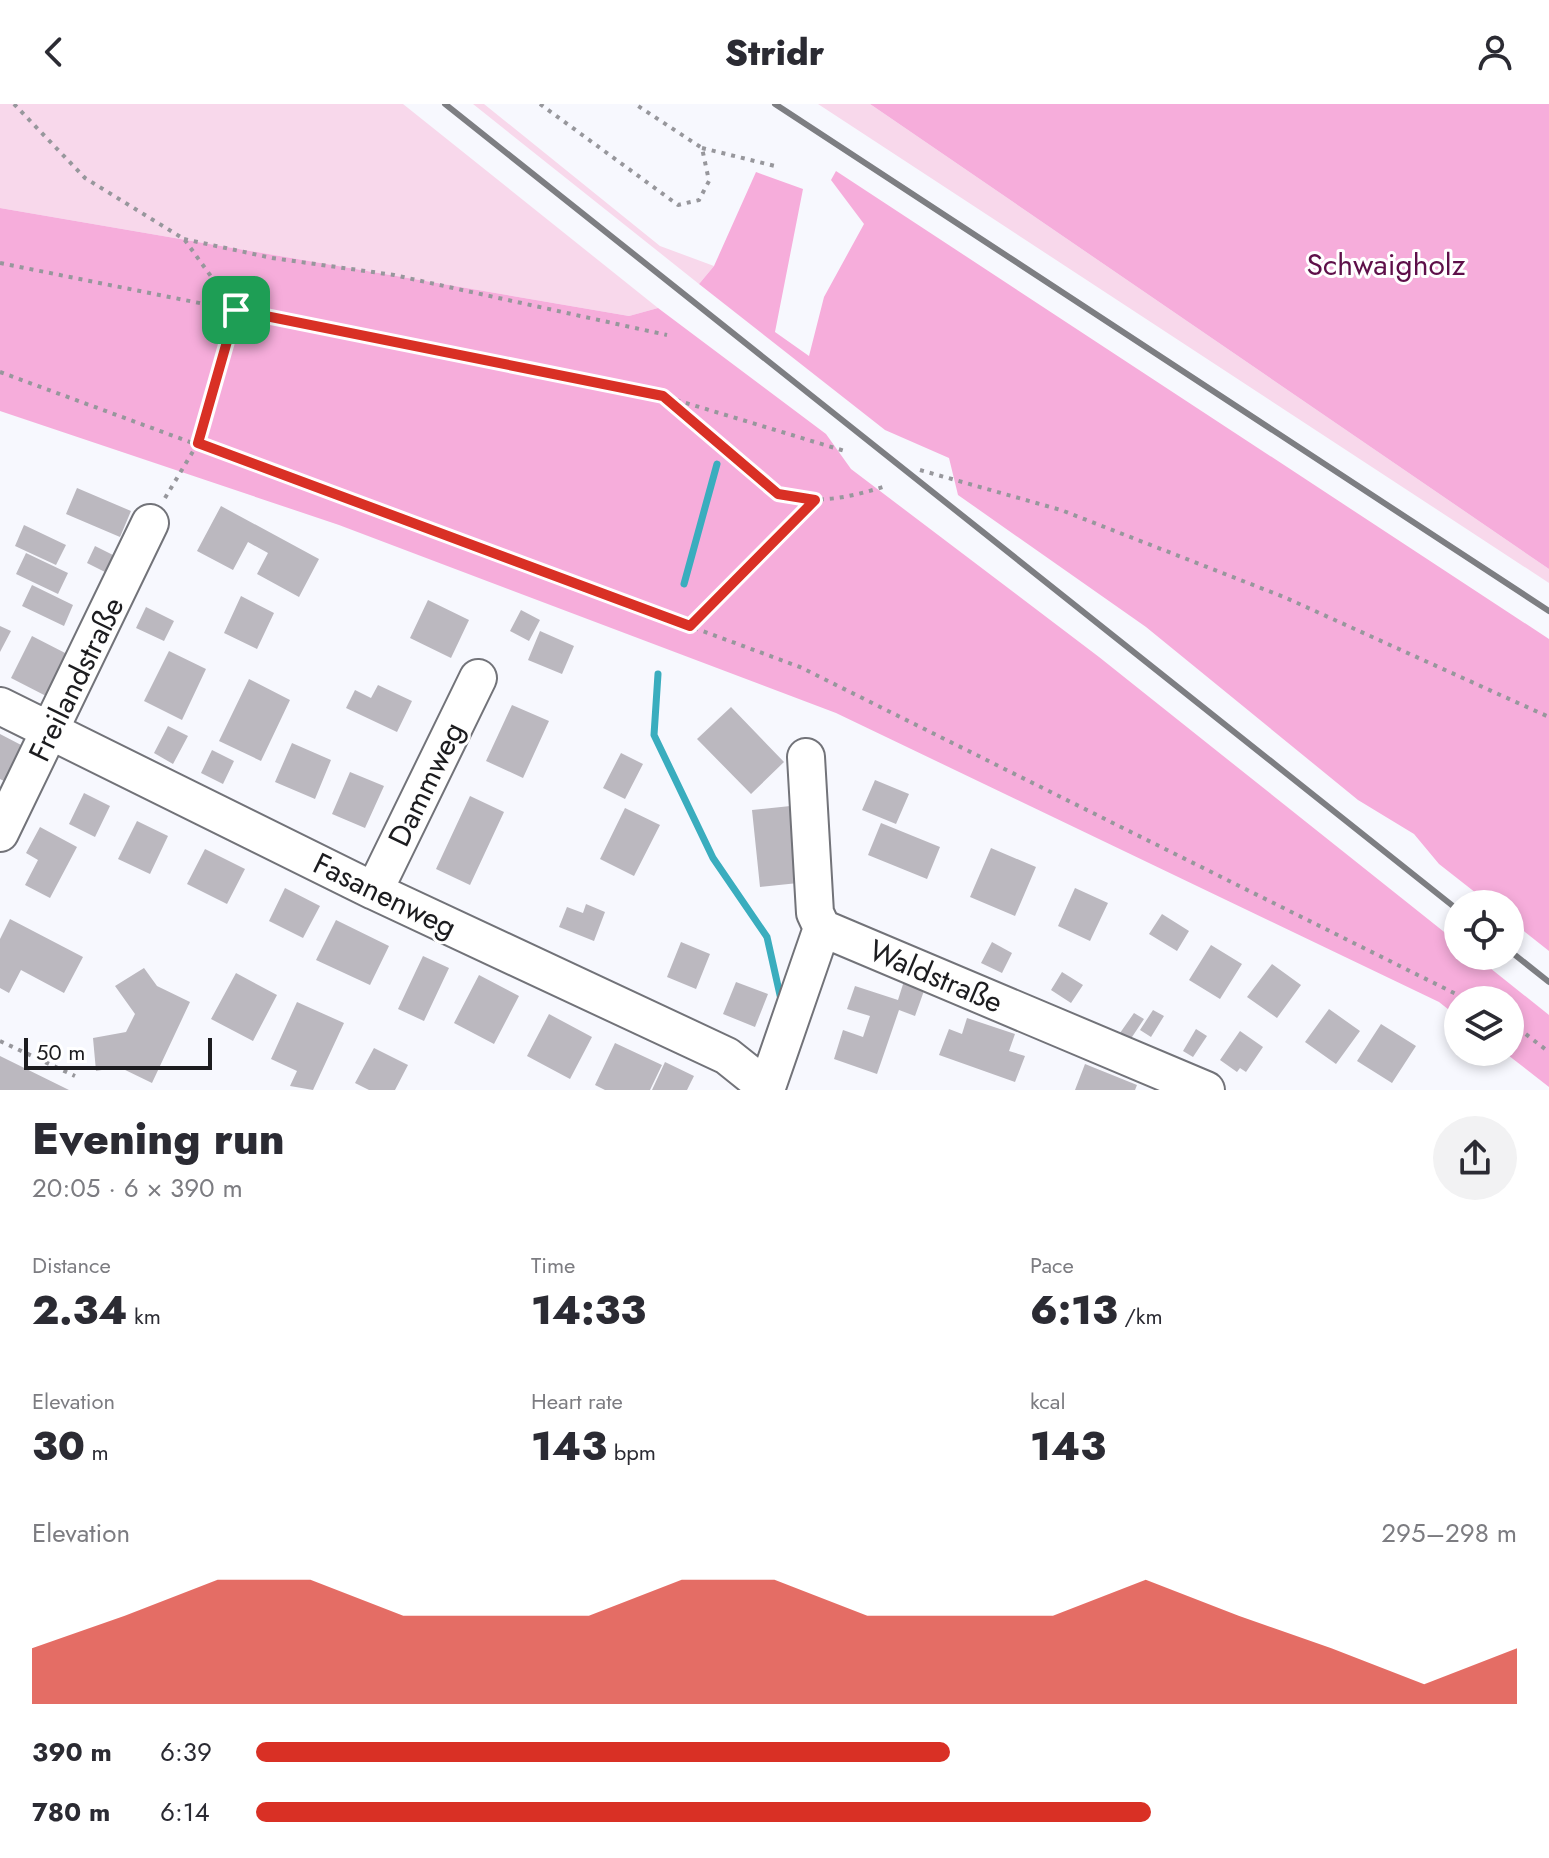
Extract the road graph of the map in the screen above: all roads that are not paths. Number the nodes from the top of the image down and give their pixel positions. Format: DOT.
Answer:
graph roads {
  1 [pos="150,523"];
  2 [pos="478,678"];
  3 [pos="0,706"];
  4 [pos="52,731"];
  5 [pos="806,757"];
  6 [pos="0,833"];
  7 [pos="374,891"];
  8 [pos="822,928"];
  9 [pos="766,1089"];
  10 [pos="1206,1090"];
  1 -- 4 [label="street, Freilandstraße"];
  2 -- 7 [label="street, Dammweg"];
  3 -- 4 [label="street, Fasanenweg"];
  4 -- 6 [label="street, Freilandstraße"];
  4 -- 7 [label="street, Fasanenweg"];
  5 -- 8 [label="street"];
  7 -- 9 [label="street, Fasanenweg"];
  8 -- 9 [label="street"];
  8 -- 10 [label="street, Waldstraße"];
}
